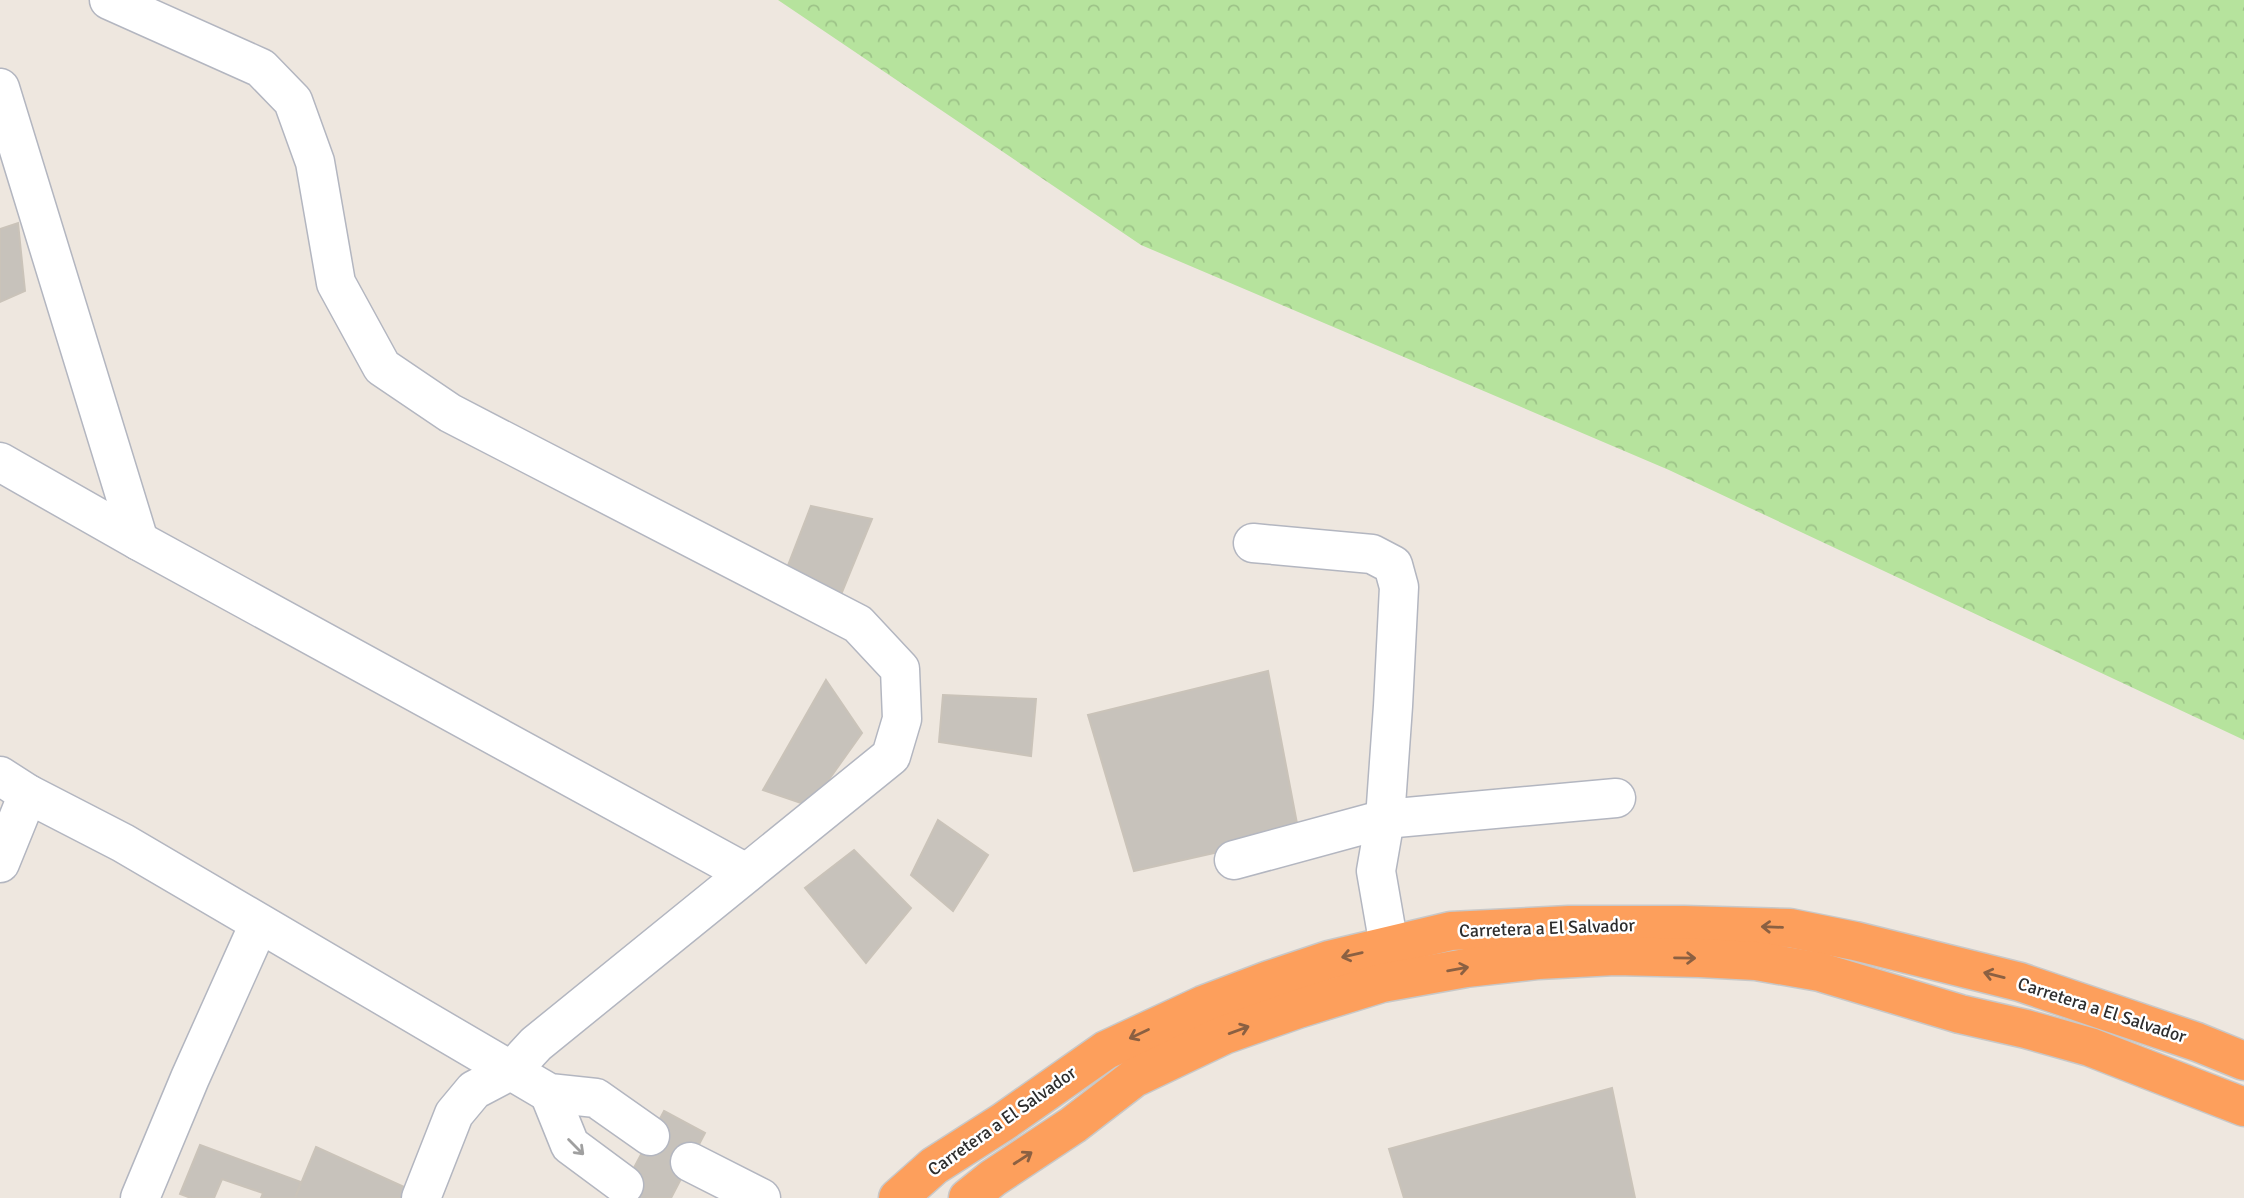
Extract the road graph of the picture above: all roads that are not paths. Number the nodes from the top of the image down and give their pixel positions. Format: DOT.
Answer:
graph roads {
  1 [pos="109,0"];
  2 [pos="0,88"];
  3 [pos="0,462"];
  4 [pos="139,541"];
  5 [pos="1253,543"];
  6 [pos="14,785"];
  7 [pos="1616,798"];
  8 [pos="1385,819"];
  9 [pos="1234,860"];
  10 [pos="0,863"];
  11 [pos="746,873"];
  12 [pos="259,924"];
  13 [pos="1389,946"];
  14 [pos="2244,1060"];
  15 [pos="512,1070"];
  16 [pos="549,1093"];
  17 [pos="2244,1107"];
  18 [pos="650,1136"];
  19 [pos="690,1162"];
  20 [pos="624,1185"];
  21 [pos="140,1198"];
  22 [pos="421,1198"];
  23 [pos="761,1198"];
  24 [pos="898,1198"];
  25 [pos="968,1198"];
  1 -- 11 [label="street"];
  2 -- 4 [label="street"];
  3 -- 4 [label="street"];
  4 -- 11 [label="street"];
  5 -- 8 [label="street"];
  6 -- 10 [label="street"];
  6 -- 12 [label="street"];
  7 -- 8 [label="street"];
  8 -- 9 [label="street"];
  8 -- 13 [label="street"];
  11 -- 15 [label="street"];
  12 -- 15 [label="street"];
  12 -- 21 [label="street"];
  14 -- 13 [label="highway, Carretera a El Salvador, one-way"];
  13 -- 24 [label="highway, Carretera a El Salvador, one-way"];
  15 -- 16 [label="street"];
  15 -- 22 [label="street"];
  16 -- 18 [label="street"];
  16 -- 20 [label="street, one-way"];
  25 -- 17 [label="highway, Carretera a El Salvador, one-way"];
  19 -- 23 [label="street"];
}
